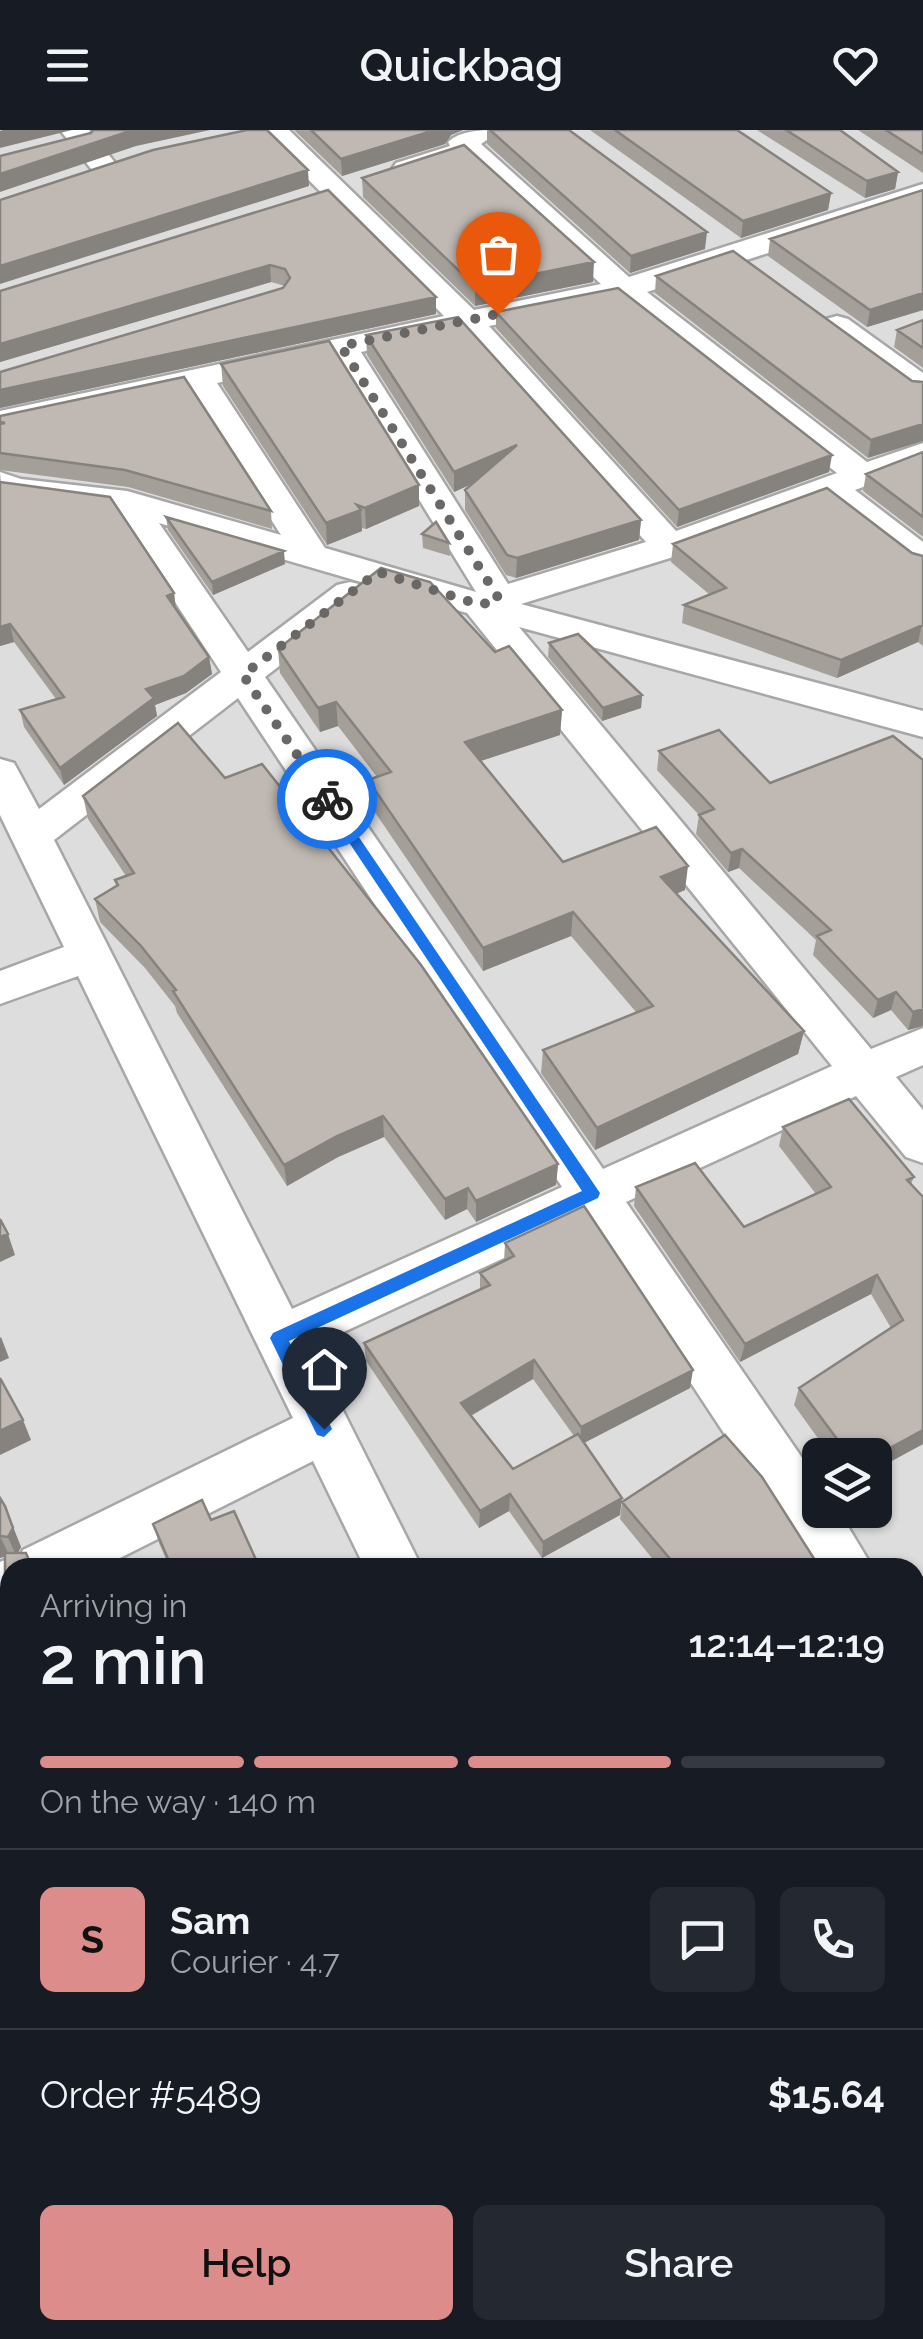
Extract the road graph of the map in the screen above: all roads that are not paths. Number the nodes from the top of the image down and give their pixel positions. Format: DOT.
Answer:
graph roads {
  1 [pos="264,131"];
  2 [pos="79,135"];
  3 [pos="478,140"];
  4 [pos="50,149"];
  5 [pos="893,170"];
  6 [pos="70,181"];
  7 [pos="334,190"];
  8 [pos="923,191"];
  9 [pos="827,192"];
  10 [pos="300,201"];
  11 [pos="858,212"];
  12 [pos="704,230"];
  13 [pos="735,252"];
  14 [pos="767,276"];
  15 [pos="624,290"];
  16 [pos="814,310"];
  17 [pos="466,320"];
  18 [pos="295,323"];
  19 [pos="330,348"];
  20 [pos="197,377"];
  21 [pos="923,388"];
  22 [pos="0,421"];
  23 [pos="923,453"];
  24 [pos="847,482"];
  25 [pos="0,483"];
  26 [pos="126,502"];
  27 [pos="670,546"];
  28 [pos="310,553"];
  29 [pos="923,560"];
  30 [pos="378,572"];
  31 [pos="490,602"];
  32 [pos="243,675"];
  33 [pos="906,720"];
  34 [pos="923,748"];
  35 [pos="0,774"];
  36 [pos="33,835"];
  37 [pos="92,954"];
  38 [pos="0,988"];
  39 [pos="923,1045"];
  40 [pos="864,1072"];
  41 [pos="923,1144"];
  42 [pos="592,1193"];
  43 [pos="279,1338"];
  44 [pos="324,1429"];
  45 [pos="63,1558"];
  46 [pos="389,1558"];
  47 [pos="838,1558"];
  1 -- 7 [label="street"];
  2 -- 4 [label="street"];
  2 -- 6 [label="street"];
  3 -- 7 [label="street"];
  3 -- 15 [label="street"];
  5 -- 8 [label="street"];
  7 -- 10 [label="street"];
  7 -- 17 [label="street"];
  8 -- 11 [label="street"];
  9 -- 11 [label="street"];
  11 -- 13 [label="street"];
  12 -- 13 [label="street"];
  13 -- 14 [label="street"];
  13 -- 15 [label="street"];
  15 -- 17 [label="street"];
  15 -- 24 [label="street"];
  16 -- 21 [label="street"];
  17 -- 19 [label="street"];
  17 -- 27 [label="street"];
  18 -- 19 [label="street"];
  19 -- 20 [label="street"];
  19 -- 31 [label="street"];
  20 -- 22 [label="street"];
  20 -- 28 [label="street"];
  23 -- 24 [label="street"];
  24 -- 27 [label="street"];
  24 -- 29 [label="street"];
  25 -- 26 [label="street"];
  26 -- 28 [label="street"];
  26 -- 32 [label="street"];
  27 -- 31 [label="street"];
  28 -- 30 [label="street"];
  30 -- 31 [label="street"];
  30 -- 32 [label="street"];
  31 -- 33 [label="street"];
  31 -- 40 [label="street"];
  32 -- 36 [label="street"];
  32 -- 42 [label="street"];
  33 -- 34 [label="street"];
  35 -- 36 [label="street"];
  36 -- 37 [label="street"];
  37 -- 38 [label="street"];
  37 -- 43 [label="street"];
  39 -- 40 [label="street"];
  40 -- 41 [label="street"];
  40 -- 42 [label="street"];
  42 -- 43 [label="street"];
  42 -- 47 [label="street"];
  43 -- 44 [label="street"];
  44 -- 45 [label="street"];
  44 -- 46 [label="street"];
}
